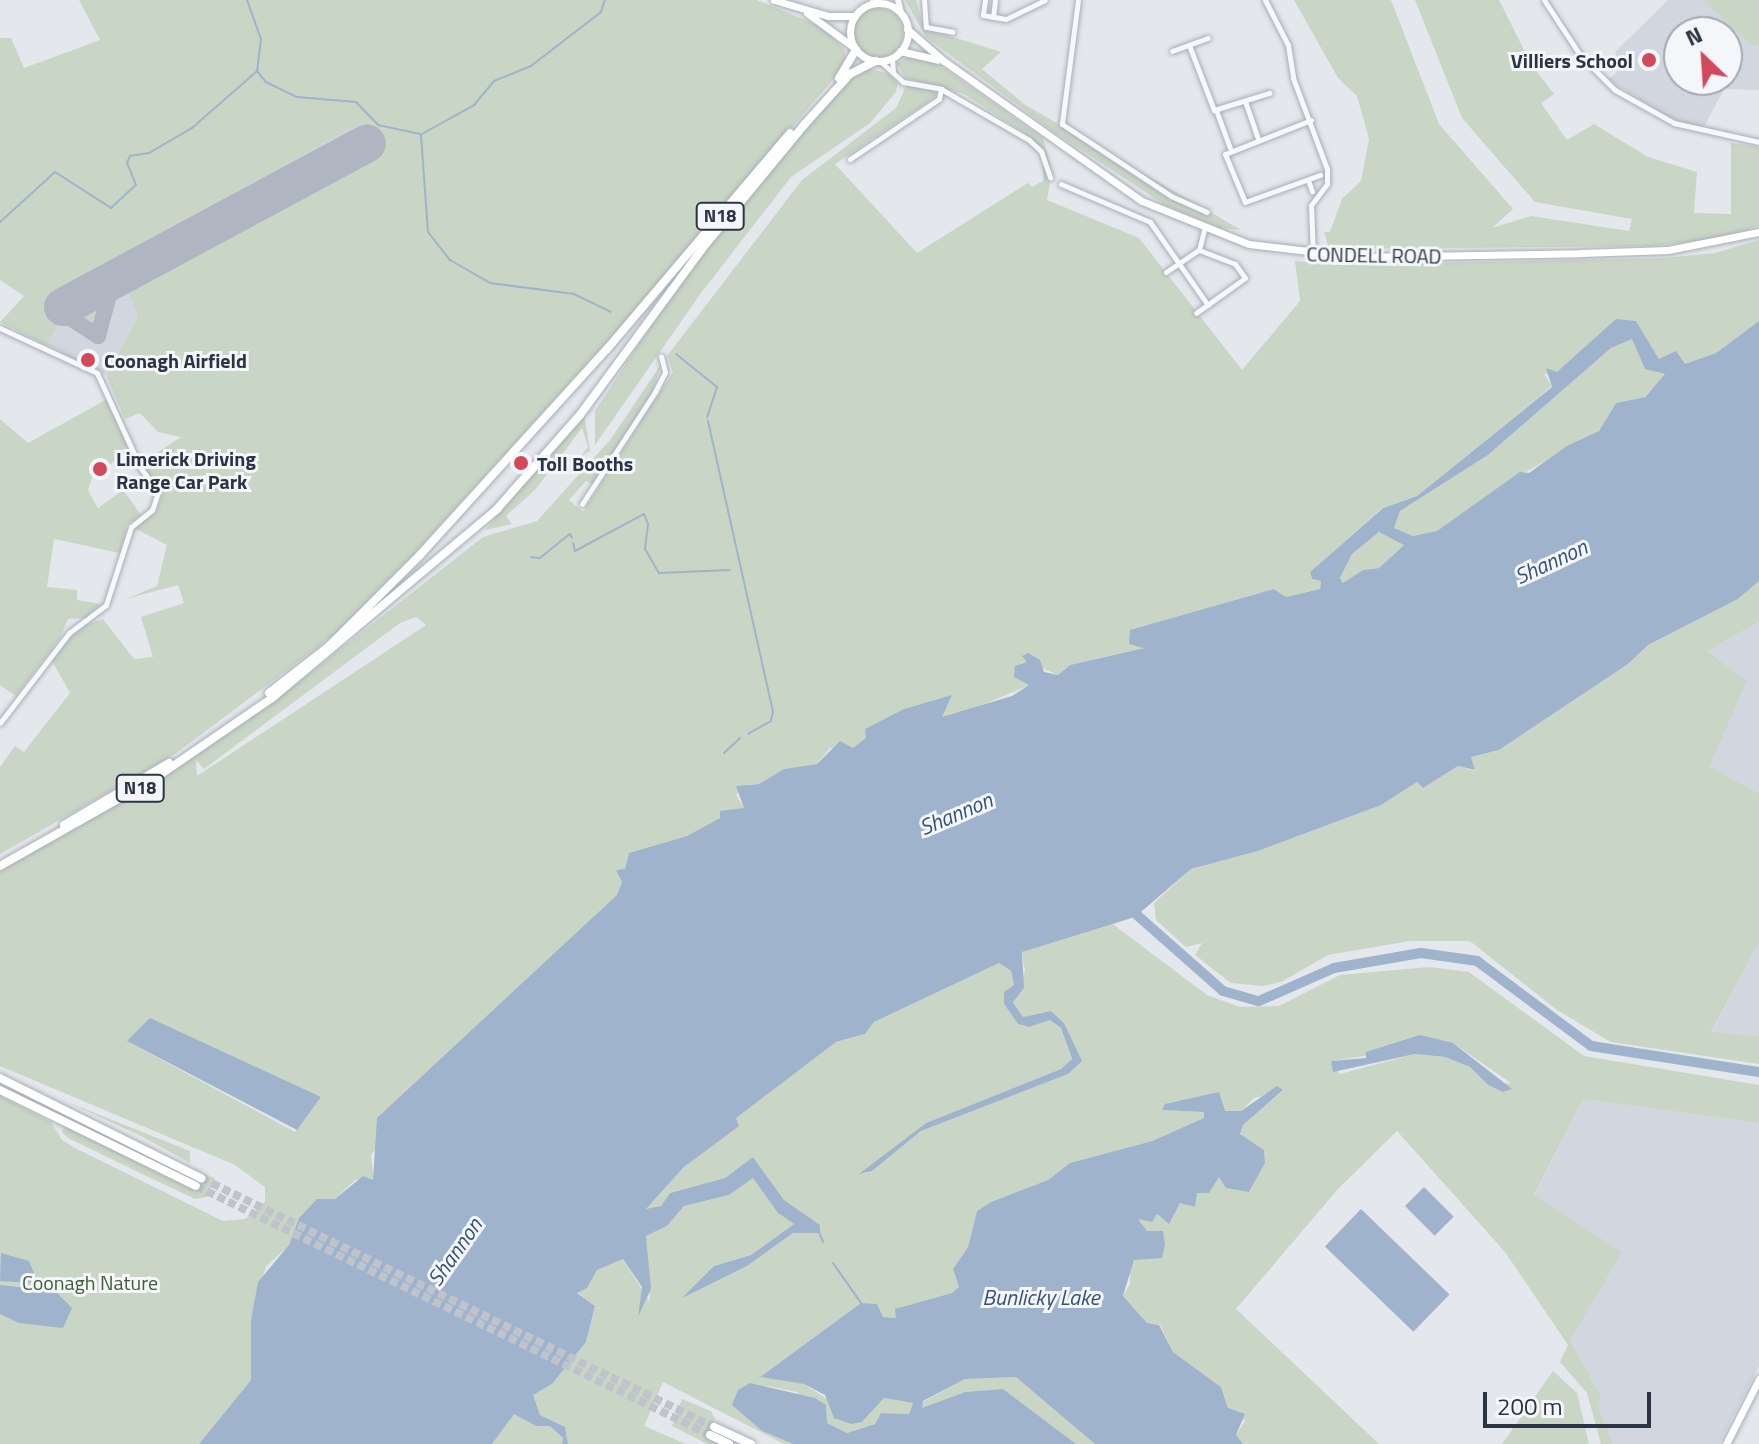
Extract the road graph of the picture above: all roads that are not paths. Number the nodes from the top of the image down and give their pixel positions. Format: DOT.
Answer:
graph roads {
  1 [pos="774,0"];
  2 [pos="898,0"];
  3 [pos="924,0"];
  4 [pos="985,0"];
  5 [pos="995,0"];
  6 [pos="1045,0"];
  7 [pos="1078,0"];
  8 [pos="1265,0"];
  9 [pos="1544,0"];
  10 [pos="873,2"];
  11 [pos="803,11"];
  12 [pos="901,13"];
  13 [pos="855,16"];
  14 [pos="993,17"];
  15 [pos="907,29"];
  16 [pos="953,32"];
  17 [pos="1208,38"];
  18 [pos="1189,45"];
  19 [pos="855,49"];
  20 [pos="900,51"];
  21 [pos="1172,51"];
  22 [pos="892,58"];
  23 [pos="878,61"];
  24 [pos="944,61"];
  25 [pos="893,72"];
  26 [pos="941,89"];
  27 [pos="1269,93"];
  28 [pos="1245,101"];
  29 [pos="1216,110"];
  30 [pos="1311,120"];
  31 [pos="1258,138"];
  32 [pos="1759,142"];
  33 [pos="1230,148"];
  34 [pos="850,159"];
  35 [pos="1320,175"];
  36 [pos="1050,177"];
  37 [pos="1308,180"];
  38 [pos="1061,184"];
  39 [pos="1312,191"];
  40 [pos="1207,212"];
  41 [pos="1204,230"];
  42 [pos="1759,232"];
  43 [pos="1199,250"];
  44 [pos="1313,255"];
  45 [pos="1178,264"];
  46 [pos="1166,272"];
  47 [pos="1208,305"];
  48 [pos="1196,313"];
  49 [pos="0,328"];
  50 [pos="661,356"];
  51 [pos="582,504"];
  52 [pos="0,723"];
  53 [pos="0,859"];
  54 [pos="0,866"];
  55 [pos="0,1076"];
  56 [pos="0,1090"];
  57 [pos="1759,1379"];
  58 [pos="729,1444"];
  59 [pos="751,1444"];
  60 [pos="1726,1444"];
  1 -- 11 [label="main road"];
  2 -- 12 [label="street"];
  3 -- 16 [label="street"];
  4 -- 14 [label="street"];
  5 -- 14 [label="street"];
  6 -- 14 [label="street"];
  7 -- 40 [label="street"];
  8 -- 30 [label="street"];
  9 -- 32 [label="street"];
  10 -- 12 [label="main road"];
  10 -- 13 [label="main road"];
  11 -- 13 [label="main road"];
  11 -- 19 [label="main road"];
  12 -- 15 [label="main road"];
  13 -- 19 [label="main road"];
  15 -- 20 [label="main road"];
  15 -- 24 [label="main road, CONDELL ROAD"];
  17 -- 18 [label="street"];
  18 -- 21 [label="street"];
  18 -- 29 [label="street"];
  19 -- 23 [label="main road"];
  19 -- 53 [label="highway, N18"];
  20 -- 22 [label="main road"];
  20 -- 24 [label="main road"];
  22 -- 23 [label="main road"];
  22 -- 25 [label="street"];
  23 -- 25 [label="street"];
  23 -- 54 [label="highway, N18"];
  24 -- 41 [label="main road, CONDELL ROAD"];
  25 -- 26 [label="street"];
  26 -- 34 [label="street"];
  26 -- 36 [label="street"];
  27 -- 28 [label="street"];
  28 -- 29 [label="street"];
  28 -- 31 [label="street"];
  29 -- 33 [label="street"];
  30 -- 31 [label="street"];
  30 -- 44 [label="street"];
  31 -- 33 [label="street"];
  33 -- 37 [label="street"];
  35 -- 37 [label="street"];
  37 -- 39 [label="street"];
  38 -- 45 [label="street"];
  41 -- 43 [label="street"];
  41 -- 44 [label="main road, CONDELL ROAD"];
  42 -- 44 [label="main road, CONDELL ROAD"];
  43 -- 45 [label="street"];
  43 -- 47 [label="street"];
  45 -- 46 [label="street"];
  45 -- 47 [label="street"];
  47 -- 48 [label="street"];
  49 -- 52 [label="street"];
  50 -- 51 [label="street"];
  55 -- 56 [label="highway"];
  57 -- 60 [label="main road"];
  58 -- 59 [label="highway"];
}
